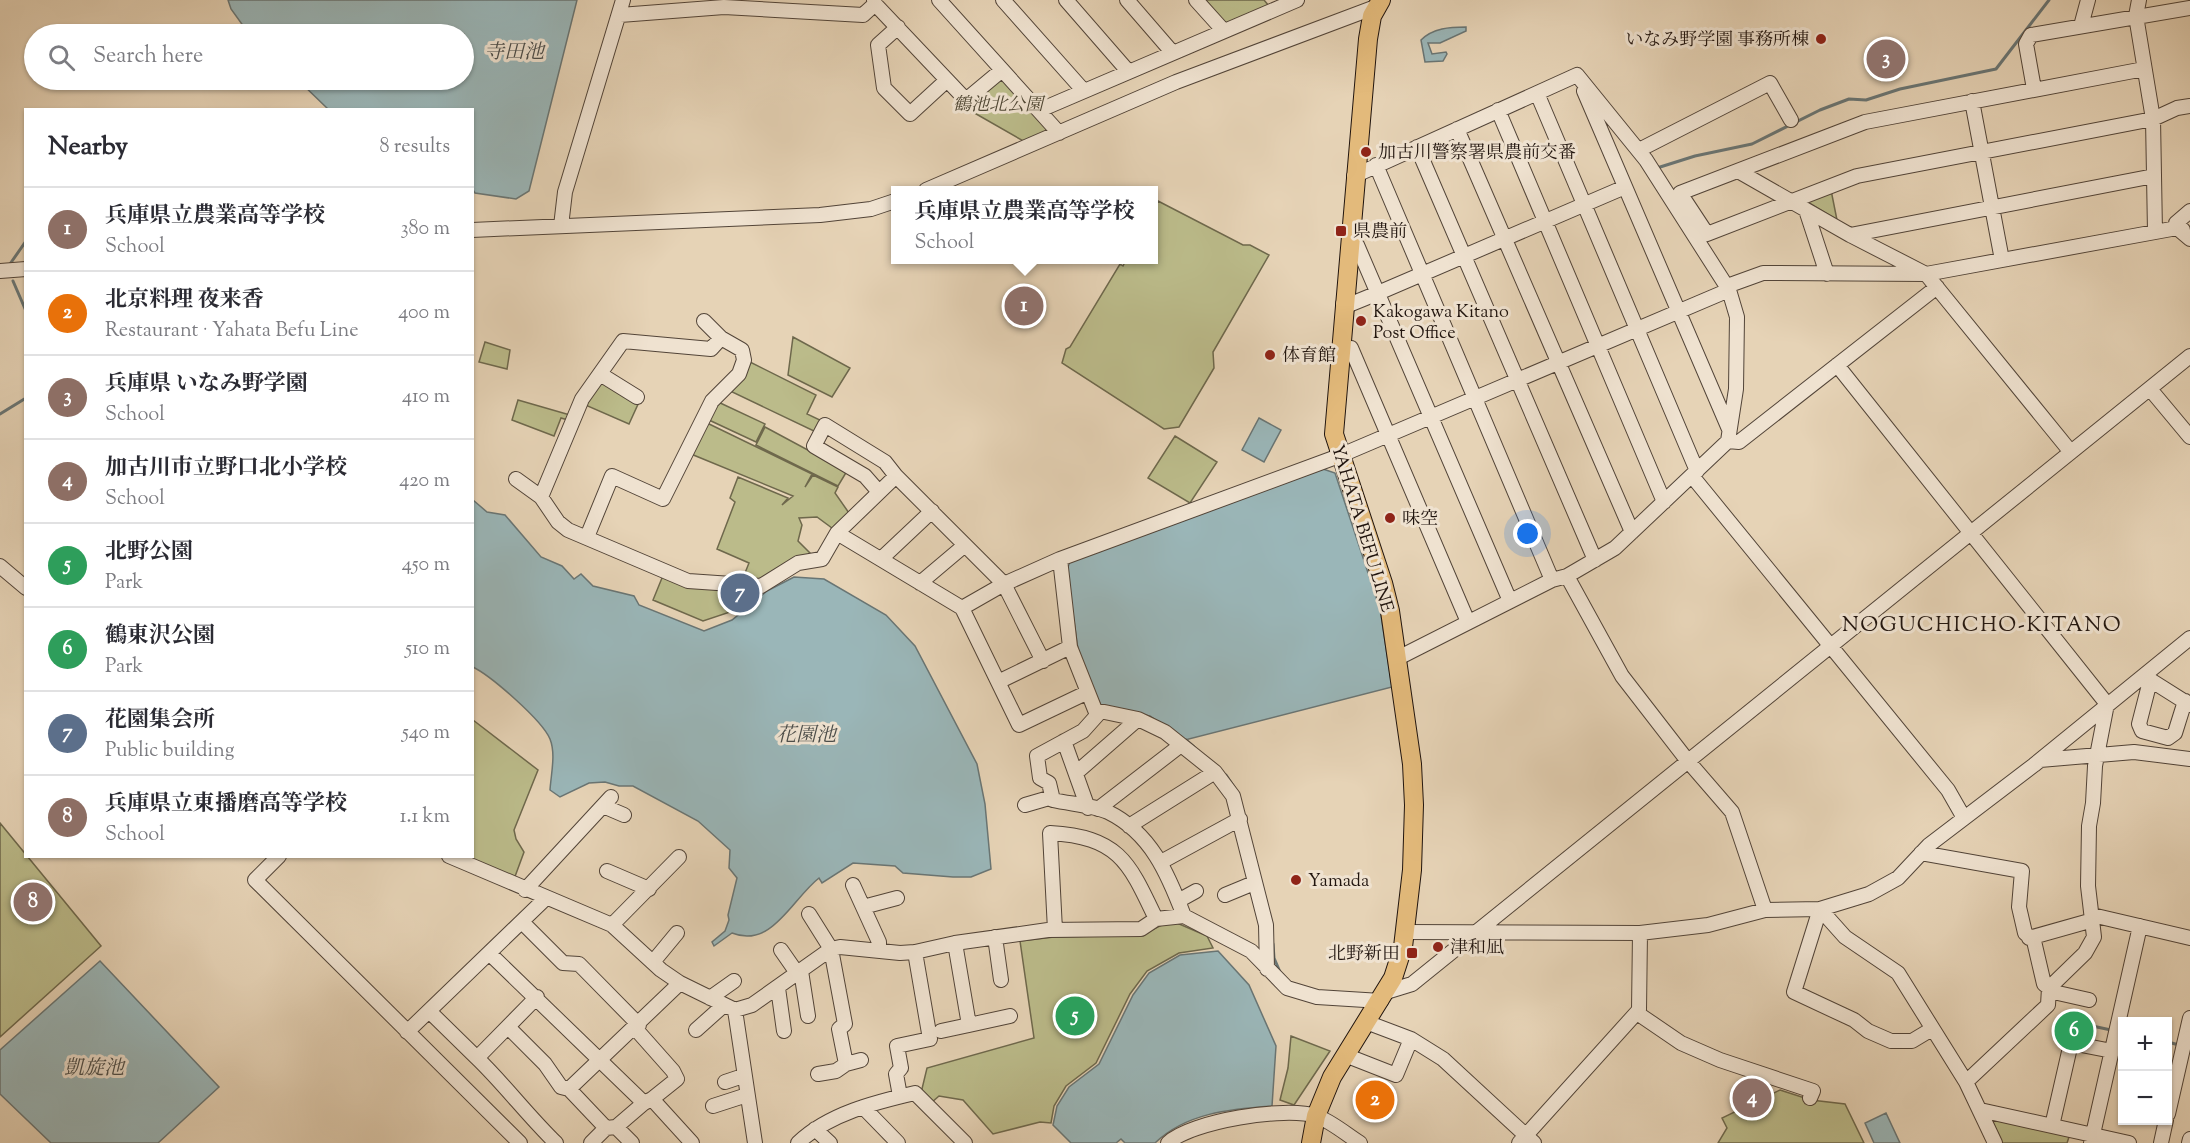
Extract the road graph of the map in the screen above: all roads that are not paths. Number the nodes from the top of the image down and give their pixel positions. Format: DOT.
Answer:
graph roads {
  1 [pos="623,0"];
  2 [pos="1003,0"];
  3 [pos="1066,0"];
  4 [pos="1127,0"];
  5 [pos="1196,0"];
  6 [pos="1297,0"];
  7 [pos="2088,0"];
  8 [pos="2139,0"];
  9 [pos="943,1"];
  10 [pos="874,2"];
  11 [pos="725,3"];
  12 [pos="1380,3"];
  13 [pos="674,5"];
  14 [pos="776,5"];
  15 [pos="823,6"];
  16 [pos="2190,8"];
  17 [pos="620,15"];
  18 [pos="2136,16"];
  19 [pos="2081,26"];
  20 [pos="898,27"];
  21 [pos="1222,30"];
  22 [pos="1172,52"];
  23 [pos="2144,69"];
  24 [pos="1002,70"];
  25 [pos="1127,70"];
  26 [pos="1577,75"];
  27 [pos="947,80"];
  28 [pos="2034,89"];
  29 [pos="1083,90"];
  30 [pos="1537,93"];
  31 [pos="1972,100"];
  32 [pos="2190,106"];
  33 [pos="1040,110"];
  34 [pos="1498,110"];
  35 [pos="2153,119"];
  36 [pos="1791,120"];
  37 [pos="1457,129"];
  38 [pos="1059,133"];
  39 [pos="1417,147"];
  40 [pos="1639,150"];
  41 [pos="1982,152"];
  42 [pos="1376,165"];
  43 [pos="1738,171"];
  44 [pos="1354,176"];
  45 [pos="2154,176"];
  46 [pos="935,186"];
  47 [pos="1625,187"];
  48 [pos="891,202"];
  49 [pos="1792,202"];
  50 [pos="1585,205"];
  51 [pos="1992,206"];
  52 [pos="1806,210"];
  53 [pos="2190,212"];
  54 [pos="1545,222"];
  55 [pos="561,226"];
  56 [pos="474,230"];
  57 [pos="2155,232"];
  58 [pos="2186,235"];
  59 [pos="1850,236"];
  60 [pos="1504,238"];
  61 [pos="1349,243"];
  62 [pos="1464,256"];
  63 [pos="2002,260"];
  64 [pos="24,269"];
  65 [pos="0,271"];
  66 [pos="1422,274"];
  67 [pos="1827,274"];
  68 [pos="1926,274"];
  69 [pos="1937,286"];
  70 [pos="1728,288"];
  71 [pos="1378,293"];
  72 [pos="1343,304"];
  73 [pos="1679,311"];
  74 [pos="704,321"];
  75 [pos="1638,328"];
  76 [pos="721,339"];
  77 [pos="1598,345"];
  78 [pos="1340,348"];
  79 [pos="2190,356"];
  80 [pos="1558,362"];
  81 [pos="1837,365"];
  82 [pos="600,374"];
  83 [pos="1517,380"];
  84 [pos="2150,389"];
  85 [pos="637,397"];
  86 [pos="1474,398"];
  87 [pos="1432,417"];
  88 [pos="1389,435"];
  89 [pos="1729,436"];
  90 [pos="2190,437"];
  91 [pos="2070,451"];
  92 [pos="1339,456"];
  93 [pos="1695,474"];
  94 [pos="896,476"];
  95 [pos="516,479"];
  96 [pos="879,492"];
  97 [pos="541,497"];
  98 [pos="1664,502"];
  99 [pos="932,511"];
  100 [pos="1632,532"];
  101 [pos="837,533"];
  102 [pos="1971,533"];
  103 [pos="587,537"];
  104 [pos="965,545"];
  105 [pos="881,559"];
  106 [pos="1060,559"];
  107 [pos="1595,560"];
  108 [pos="0,566"];
  109 [pos="1567,576"];
  110 [pos="1552,580"];
  111 [pos="920,583"];
  112 [pos="1004,584"];
  113 [pos="24,587"];
  114 [pos="1510,601"];
  115 [pos="962,608"];
  116 [pos="1468,622"];
  117 [pos="2190,638"];
  118 [pos="1829,646"];
  119 [pos="1070,647"];
  120 [pos="1398,658"];
  121 [pos="1043,661"];
  122 [pos="2147,679"];
  123 [pos="998,682"];
  124 [pos="1086,693"];
  125 [pos="2188,703"];
  126 [pos="2107,704"];
  127 [pos="1100,712"];
  128 [pos="1138,719"];
  129 [pos="1064,741"];
  130 [pos="1181,744"];
  131 [pos="2097,756"];
  132 [pos="2190,759"];
  133 [pos="1687,760"];
  134 [pos="2040,760"];
  135 [pos="1215,772"];
  136 [pos="1076,773"];
  137 [pos="1053,800"];
  138 [pos="1025,805"];
  139 [pos="1093,808"];
  140 [pos="624,815"];
  141 [pos="1964,818"];
  142 [pos="1239,819"];
  143 [pos="1129,826"];
  144 [pos="1921,853"];
  145 [pos="679,857"];
  146 [pos="453,858"];
  147 [pos="270,860"];
  148 [pos="1161,862"];
  149 [pos="607,871"];
  150 [pos="1254,883"];
  151 [pos="853,885"];
  152 [pos="649,888"];
  153 [pos="525,890"];
  154 [pos="1196,891"];
  155 [pos="1225,895"];
  156 [pos="546,898"];
  157 [pos="897,898"];
  158 [pos="1178,901"];
  159 [pos="863,907"];
  160 [pos="1820,909"];
  161 [pos="1764,910"];
  162 [pos="809,914"];
  163 [pos="1184,916"];
  164 [pos="2093,918"];
  165 [pos="1156,919"];
  166 [pos="522,922"];
  167 [pos="612,925"];
  168 [pos="2140,926"];
  169 [pos="1055,930"];
  170 [pos="1479,930"];
  171 [pos="1406,932"];
  172 [pos="677,933"];
  173 [pos="1640,933"];
  174 [pos="995,937"];
  175 [pos="2029,938"];
  176 [pos="2190,938"];
  177 [pos="955,943"];
  178 [pos="831,949"];
  179 [pos="781,950"];
  180 [pos="879,951"];
  181 [pos="489,952"];
  182 [pos="915,952"];
  183 [pos="653,962"];
  184 [pos="1267,969"];
  185 [pos="799,972"];
  186 [pos="1001,980"];
  187 [pos="734,981"];
  188 [pos="680,983"];
  189 [pos="778,988"];
  190 [pos="2049,990"];
  191 [pos="1383,997"];
  192 [pos="537,998"];
  193 [pos="710,998"];
  194 [pos="2089,1000"];
  195 [pos="730,1008"];
  196 [pos="429,1011"];
  197 [pos="1637,1012"];
  198 [pos="808,1016"];
  199 [pos="1010,1016"];
  200 [pos="2190,1018"];
  201 [pos="1366,1022"];
  202 [pos="969,1025"];
  203 [pos="637,1026"];
  204 [pos="508,1027"];
  205 [pos="1932,1029"];
  206 [pos="696,1030"];
  207 [pos="784,1031"];
  208 [pos="407,1032"];
  209 [pos="946,1034"];
  210 [pos="1411,1039"];
  211 [pos="2112,1051"];
  212 [pos="1345,1055"];
  213 [pos="477,1058"];
  214 [pos="600,1059"];
  215 [pos="861,1060"];
  216 [pos="846,1064"];
  217 [pos="818,1074"];
  218 [pos="743,1076"];
  219 [pos="725,1082"];
  220 [pos="1966,1082"];
  221 [pos="569,1089"];
  222 [pos="747,1095"];
  223 [pos="900,1096"];
  224 [pos="2172,1097"];
  225 [pos="1810,1098"];
  226 [pos="648,1101"];
  227 [pos="713,1106"];
  228 [pos="863,1107"];
  229 [pos="1980,1110"];
  230 [pos="1316,1116"];
  231 [pos="2165,1125"];
  232 [pos="2052,1126"];
  233 [pos="611,1128"];
  234 [pos="816,1129"];
  235 [pos="690,1136"];
  236 [pos="2092,1139"];
  237 [pos="1526,1141"];
  238 [pos="520,1143"];
  239 [pos="556,1143"];
  240 [pos="591,1143"];
  241 [pos="632,1143"];
  242 [pos="755,1143"];
  243 [pos="798,1143"];
  244 [pos="830,1143"];
  245 [pos="898,1143"];
  246 [pos="965,1143"];
  247 [pos="1168,1143"];
  248 [pos="1311,1143"];
  249 [pos="1360,1143"];
  250 [pos="1995,1143"];
  251 [pos="2129,1143"];
  252 [pos="2161,1143"];
  1 -- 17 [label="street"];
  2 -- 29 [label="street"];
  3 -- 25 [label="street"];
  4 -- 22 [label="street"];
  5 -- 21 [label="street"];
  6 -- 21 [label="street"];
  7 -- 19 [label="street"];
  8 -- 18 [label="street"];
  9 -- 24 [label="street"];
  10 -- 15 [label="street"];
  10 -- 20 [label="street"];
  11 -- 13 [label="street"];
  11 -- 14 [label="street"];
  12 -- 38 [label="street"];
  12 -- 44 [label="main road, YAHATA BEFU LINE"];
  13 -- 17 [label="street"];
  14 -- 15 [label="street"];
  16 -- 18 [label="street"];
  17 -- 55 [label="street"];
  18 -- 19 [label="street"];
  18 -- 23 [label="street"];
  19 -- 28 [label="street"];
  20 -- 27 [label="street"];
  20 -- 27 [label="street"];
  21 -- 22 [label="street"];
  22 -- 25 [label="street"];
  23 -- 28 [label="street"];
  23 -- 35 [label="street"];
  24 -- 27 [label="street"];
  24 -- 33 [label="street"];
  25 -- 29 [label="street"];
  26 -- 30 [label="street"];
  26 -- 40 [label="street"];
  26 -- 47 [label="street"];
  28 -- 31 [label="street"];
  29 -- 33 [label="street"];
  30 -- 34 [label="street"];
  30 -- 50 [label="street"];
  31 -- 41 [label="street"];
  31 -- 43 [label="street"];
  32 -- 35 [label="street"];
  33 -- 38 [label="street"];
  34 -- 37 [label="street"];
  34 -- 54 [label="street"];
  35 -- 41 [label="street"];
  35 -- 45 [label="street"];
  36 -- 40 [label="street"];
  37 -- 39 [label="street"];
  37 -- 60 [label="street"];
  38 -- 46 [label="street"];
  39 -- 42 [label="street"];
  39 -- 62 [label="street"];
  40 -- 70 [label="street"];
  41 -- 49 [label="street"];
  41 -- 51 [label="street"];
  42 -- 44 [label="street"];
  42 -- 66 [label="street"];
  43 -- 49 [label="street"];
  43 -- 49 [label="street"];
  44 -- 61 [label="main road, YAHATA BEFU LINE"];
  45 -- 51 [label="street"];
  45 -- 57 [label="street"];
  47 -- 50 [label="street"];
  47 -- 73 [label="street"];
  48 -- 55 [label="street"];
  49 -- 52 [label="street"];
  50 -- 54 [label="street"];
  50 -- 75 [label="street"];
  51 -- 59 [label="street"];
  51 -- 63 [label="street"];
  52 -- 59 [label="street"];
  52 -- 67 [label="street"];
  53 -- 58 [label="street"];
  54 -- 60 [label="street"];
  54 -- 77 [label="street"];
  55 -- 56 [label="street"];
  57 -- 58 [label="street"];
  57 -- 63 [label="street"];
  59 -- 68 [label="street"];
  60 -- 62 [label="street"];
  60 -- 80 [label="street"];
  61 -- 71 [label="street"];
  61 -- 72 [label="main road, YAHATA BEFU LINE"];
  62 -- 66 [label="street"];
  62 -- 83 [label="street"];
  63 -- 68 [label="street"];
  64 -- 65 [label="street"];
  66 -- 71 [label="street"];
  66 -- 86 [label="street"];
  67 -- 68 [label="street"];
  67 -- 70 [label="street"];
  68 -- 69 [label="street"];
  69 -- 81 [label="street"];
  69 -- 91 [label="street"];
  70 -- 73 [label="street"];
  70 -- 89 [label="street"];
  71 -- 72 [label="street"];
  71 -- 87 [label="street"];
  72 -- 78 [label="main road, YAHATA BEFU LINE"];
  73 -- 75 [label="street"];
  73 -- 89 [label="street"];
  74 -- 76 [label="street"];
  75 -- 77 [label="street"];
  75 -- 93 [label="street"];
  76 -- 82 [label="street"];
  76 -- 103 [label="street"];
  77 -- 80 [label="street"];
  77 -- 98 [label="street"];
  78 -- 88 [label="street"];
  78 -- 92 [label="main road, YAHATA BEFU LINE"];
  79 -- 84 [label="street"];
  80 -- 83 [label="street"];
  80 -- 100 [label="street"];
  81 -- 89 [label="street"];
  81 -- 102 [label="street"];
  82 -- 85 [label="street"];
  82 -- 97 [label="street"];
  83 -- 86 [label="street"];
  83 -- 107 [label="street"];
  84 -- 90 [label="street"];
  84 -- 91 [label="street"];
  86 -- 87 [label="street"];
  86 -- 110 [label="street"];
  87 -- 88 [label="street"];
  87 -- 114 [label="street"];
  88 -- 92 [label="street"];
  88 -- 116 [label="street"];
  89 -- 93 [label="street"];
  91 -- 102 [label="street"];
  92 -- 106 [label="street"];
  92 -- 120 [label="main road, YAHATA BEFU LINE"];
  93 -- 98 [label="street"];
  93 -- 118 [label="street"];
  94 -- 96 [label="street"];
  94 -- 96 [label="street"];
  94 -- 99 [label="street"];
  95 -- 97 [label="street"];
  96 -- 101 [label="street"];
  97 -- 103 [label="street"];
  98 -- 100 [label="street"];
  99 -- 104 [label="street"];
  99 -- 105 [label="street"];
  100 -- 107 [label="street"];
  101 -- 103 [label="street"];
  101 -- 105 [label="street"];
  102 -- 118 [label="street"];
  102 -- 126 [label="street"];
  104 -- 111 [label="street"];
  104 -- 112 [label="street"];
  105 -- 111 [label="street"];
  106 -- 112 [label="street"];
  106 -- 119 [label="street"];
  107 -- 109 [label="street"];
  108 -- 113 [label="street"];
  109 -- 110 [label="street"];
  109 -- 133 [label="street"];
  110 -- 114 [label="street"];
  111 -- 115 [label="street"];
  112 -- 115 [label="street"];
  112 -- 121 [label="street"];
  114 -- 116 [label="street"];
  115 -- 123 [label="street"];
  116 -- 120 [label="street"];
  117 -- 122 [label="street"];
  118 -- 133 [label="street"];
  118 -- 141 [label="street"];
  119 -- 121 [label="street"];
  119 -- 124 [label="street"];
  120 -- 171 [label="main road, YAHATA BEFU LINE"];
  121 -- 123 [label="street"];
  122 -- 125 [label="street"];
  122 -- 125 [label="street"];
  122 -- 126 [label="street"];
  123 -- 124 [label="street"];
  124 -- 127 [label="street"];
  126 -- 131 [label="street"];
  126 -- 134 [label="street"];
  127 -- 128 [label="street"];
  127 -- 129 [label="street"];
  128 -- 130 [label="street"];
  128 -- 136 [label="street"];
  129 -- 136 [label="street"];
  129 -- 137 [label="street"];
  130 -- 135 [label="street"];
  130 -- 139 [label="street"];
  131 -- 132 [label="street"];
  131 -- 134 [label="street"];
  131 -- 164 [label="street"];
  133 -- 161 [label="street"];
  133 -- 170 [label="street"];
  134 -- 141 [label="street"];
  135 -- 142 [label="street"];
  135 -- 143 [label="street"];
  136 -- 139 [label="street"];
  137 -- 138 [label="street"];
  137 -- 139 [label="street"];
  139 -- 143 [label="street"];
  140 -- 153 [label="street"];
  141 -- 144 [label="street"];
  142 -- 148 [label="street"];
  142 -- 150 [label="street"];
  143 -- 148 [label="street"];
  144 -- 160 [label="street"];
  144 -- 175 [label="street"];
  145 -- 152 [label="street"];
  146 -- 153 [label="street"];
  147 -- 208 [label="street"];
  148 -- 158 [label="street"];
  149 -- 152 [label="street"];
  150 -- 155 [label="street"];
  150 -- 184 [label="street"];
  151 -- 159 [label="street"];
  152 -- 167 [label="street"];
  153 -- 156 [label="street"];
  154 -- 158 [label="street"];
  156 -- 166 [label="street"];
  156 -- 167 [label="street"];
  157 -- 159 [label="street"];
  158 -- 163 [label="street"];
  159 -- 180 [label="street"];
  160 -- 161 [label="street"];
  160 -- 205 [label="street"];
  160 -- 205 [label="street"];
  161 -- 173 [label="street"];
  162 -- 178 [label="street"];
  163 -- 165 [label="street"];
  163 -- 184 [label="street"];
  164 -- 168 [label="street"];
  164 -- 175 [label="street"];
  164 -- 190 [label="street"];
  165 -- 169 [label="street"];
  165 -- 169 [label="street"];
  166 -- 181 [label="street"];
  166 -- 203 [label="street"];
  167 -- 183 [label="street"];
  168 -- 176 [label="street"];
  168 -- 211 [label="street"];
  169 -- 174 [label="street"];
  170 -- 171 [label="street"];
  170 -- 173 [label="street"];
  170 -- 191 [label="street"];
  171 -- 191 [label="main road, YAHATA BEFU LINE"];
  172 -- 183 [label="street"];
  173 -- 197 [label="street"];
  174 -- 177 [label="street"];
  174 -- 186 [label="street"];
  175 -- 190 [label="street"];
  177 -- 182 [label="street"];
  177 -- 202 [label="street"];
  178 -- 180 [label="street"];
  178 -- 185 [label="street"];
  178 -- 216 [label="street"];
  179 -- 185 [label="street"];
  180 -- 182 [label="street"];
  181 -- 192 [label="street"];
  181 -- 196 [label="street"];
  182 -- 223 [label="street"];
  183 -- 188 [label="street"];
  184 -- 191 [label="street"];
  185 -- 189 [label="street"];
  185 -- 198 [label="street"];
  187 -- 193 [label="street"];
  188 -- 193 [label="street"];
  188 -- 203 [label="street"];
  189 -- 195 [label="street"];
  189 -- 207 [label="street"];
  190 -- 194 [label="street"];
  190 -- 220 [label="street"];
  191 -- 201 [label="main road, YAHATA BEFU LINE"];
  192 -- 204 [label="street"];
  192 -- 214 [label="street"];
  193 -- 195 [label="street"];
  195 -- 206 [label="street"];
  195 -- 218 [label="street"];
  196 -- 208 [label="street"];
  196 -- 213 [label="street"];
  197 -- 225 [label="street"];
  197 -- 237 [label="street"];
  199 -- 202 [label="street"];
  200 -- 224 [label="street"];
  201 -- 210 [label="street"];
  201 -- 212 [label="main road, YAHATA BEFU LINE"];
  202 -- 209 [label="street"];
  203 -- 214 [label="street"];
  203 -- 226 [label="street"];
  204 -- 213 [label="street"];
  204 -- 221 [label="street"];
  205 -- 220 [label="street"];
  208 -- 238 [label="street"];
  210 -- 212 [label="street"];
  210 -- 237 [label="street"];
  211 -- 232 [label="street"];
  211 -- 236 [label="street"];
  212 -- 230 [label="main road, YAHATA BEFU LINE"];
  213 -- 239 [label="street"];
  214 -- 221 [label="street"];
  214 -- 226 [label="street"];
  215 -- 216 [label="street"];
  216 -- 217 [label="street"];
  218 -- 219 [label="street"];
  218 -- 222 [label="street"];
  220 -- 229 [label="street"];
  221 -- 233 [label="street"];
  222 -- 227 [label="street"];
  222 -- 242 [label="street"];
  223 -- 228 [label="street"];
  223 -- 246 [label="street"];
  226 -- 233 [label="street"];
  226 -- 235 [label="street"];
  228 -- 234 [label="street"];
  228 -- 245 [label="street"];
  229 -- 232 [label="street"];
  229 -- 250 [label="street"];
  230 -- 247 [label="street"];
  230 -- 248 [label="main road, YAHATA BEFU LINE"];
  230 -- 249 [label="street"];
  231 -- 252 [label="street"];
  232 -- 236 [label="street"];
  233 -- 240 [label="street"];
  233 -- 241 [label="street"];
  234 -- 243 [label="street"];
  234 -- 244 [label="street"];
  236 -- 251 [label="street"];
}
